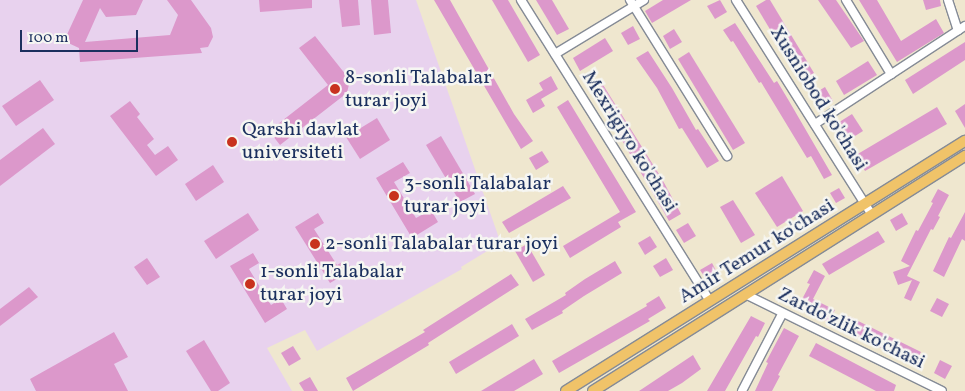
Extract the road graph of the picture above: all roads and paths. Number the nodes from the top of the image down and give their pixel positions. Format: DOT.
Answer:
graph roads {
  1 [pos="521,0"];
  2 [pos="644,0"];
  3 [pos="736,0"];
  4 [pos="846,0"];
  5 [pos="948,0"];
  6 [pos="632,3"];
  7 [pos="961,28"];
  8 [pos="555,54"];
  9 [pos="892,74"];
  10 [pos="815,124"];
  11 [pos="965,141"];
  12 [pos="727,156"];
  13 [pos="965,156"];
  14 [pos="866,205"];
  15 [pos="872,215"];
  16 [pos="747,296"];
  17 [pos="710,301"];
  18 [pos="782,314"];
  19 [pos="566,391"];
  20 [pos="593,391"];
  21 [pos="742,391"];
  22 [pos="942,391"];
  1 -- 8 [label="street, Mexrigiyo ko'chasi"];
  2 -- 6 [label="street"];
  3 -- 10 [label="street, Xusniobod ko'chasi"];
  4 -- 9 [label="street"];
  5 -- 7 [label="street"];
  6 -- 8 [label="street"];
  6 -- 12 [label="street"];
  7 -- 9 [label="street"];
  8 -- 17 [label="street, Mexrigiyo ko'chasi"];
  9 -- 10 [label="street"];
  10 -- 14 [label="street, Xusniobod ko'chasi"];
  11 -- 14 [label="main road, Amir Temur ko'chasi"];
  13 -- 15 [label="main road, Amir Temur ko'chasi"];
  14 -- 15 [label="street, Xusniobod ko'chasi"];
  14 -- 17 [label="main road, Amir Temur ko'chasi"];
  15 -- 16 [label="main road, Amir Temur ko'chasi"];
  16 -- 18 [label="street, Zardo'zlik ko'chasi"];
  16 -- 20 [label="main road, Amir Temur ko'chasi"];
  17 -- 19 [label="main road, Amir Temur ko'chasi"];
  18 -- 21 [label="street"];
  18 -- 22 [label="street, Zardo'zlik ko'chasi"];
}
